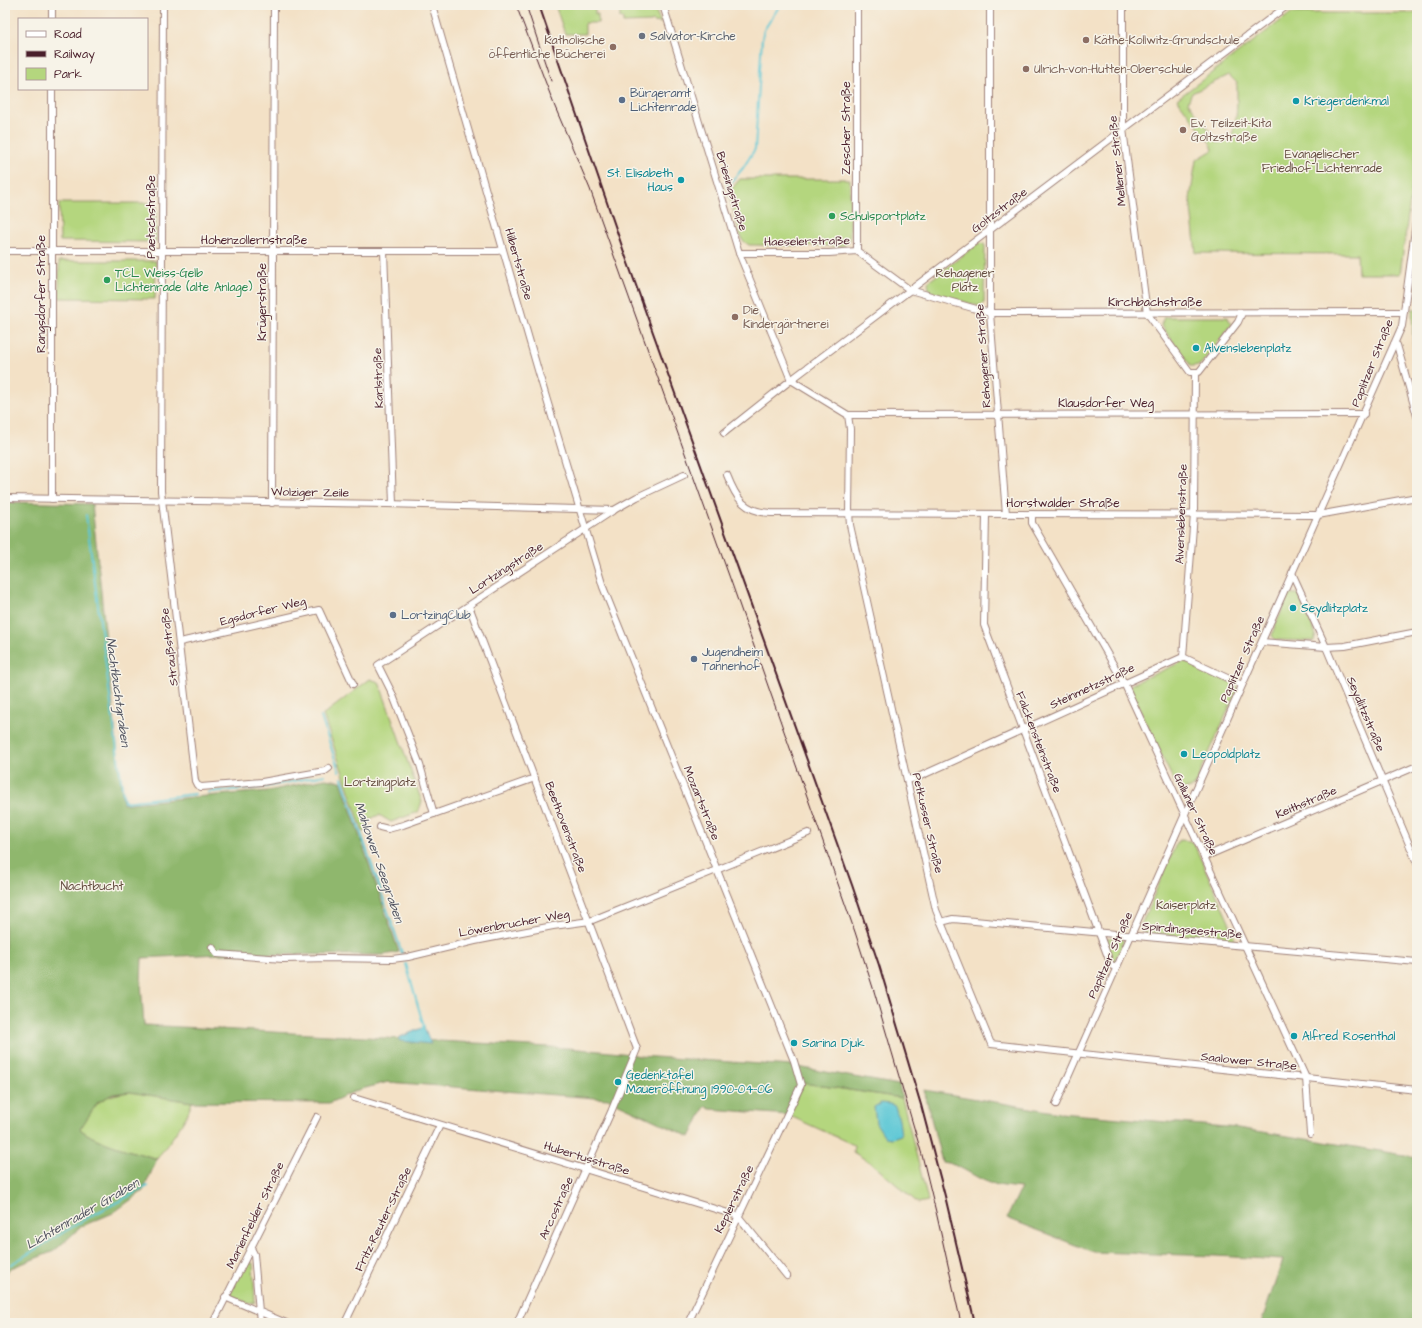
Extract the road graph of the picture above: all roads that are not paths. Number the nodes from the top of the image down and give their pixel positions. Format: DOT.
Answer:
graph roads {
  1 [pos="52,5"];
  2 [pos="163,5"];
  3 [pos="274,5"];
  4 [pos="432,5"];
  5 [pos="663,5"];
  6 [pos="857,5"];
  7 [pos="990,5"];
  8 [pos="1122,5"];
  9 [pos="1288,5"];
  10 [pos="52,18"];
  11 [pos="52,90"];
  12 [pos="1123,130"];
  13 [pos="1417,214"];
  14 [pos="989,231"];
  15 [pos="503,250"];
  16 [pos="5,251"];
  17 [pos="52,251"];
  18 [pos="162,251"];
  19 [pos="273,251"];
  20 [pos="384,251"];
  21 [pos="857,251"];
  22 [pos="740,253"];
  23 [pos="910,290"];
  24 [pos="1242,312"];
  25 [pos="1403,312"];
  26 [pos="990,313"];
  27 [pos="1147,313"];
  28 [pos="1394,344"];
  29 [pos="1195,372"];
  30 [pos="791,380"];
  31 [pos="998,414"];
  32 [pos="1194,414"];
  33 [pos="1364,414"];
  34 [pos="848,415"];
  35 [pos="1417,416"];
  36 [pos="724,433"];
  37 [pos="684,475"];
  38 [pos="727,475"];
  39 [pos="1417,497"];
  40 [pos="5,498"];
  41 [pos="52,499"];
  42 [pos="163,501"];
  43 [pos="272,502"];
  44 [pos="393,504"];
  45 [pos="579,508"];
  46 [pos="614,510"];
  47 [pos="849,513"];
  48 [pos="986,514"];
  49 [pos="1006,514"];
  50 [pos="1032,514"];
  51 [pos="1194,514"];
  52 [pos="1318,515"];
  53 [pos="586,529"];
  54 [pos="1292,573"];
  55 [pos="469,606"];
  56 [pos="1417,632"];
  57 [pos="180,642"];
  58 [pos="1262,642"];
  59 [pos="1326,647"];
  60 [pos="1183,657"];
  61 [pos="1124,683"];
  62 [pos="353,684"];
  63 [pos="1242,685"];
  64 [pos="1023,729"];
  65 [pos="1417,766"];
  66 [pos="329,768"];
  67 [pos="535,778"];
  68 [pos="907,780"];
  69 [pos="1382,781"];
  70 [pos="434,814"];
  71 [pos="1184,814"];
  72 [pos="380,827"];
  73 [pos="808,833"];
  74 [pos="1204,857"];
  75 [pos="1417,863"];
  76 [pos="717,870"];
  77 [pos="590,921"];
  78 [pos="941,922"];
  79 [pos="1098,932"];
  80 [pos="1132,935"];
  81 [pos="1245,946"];
  82 [pos="212,947"];
  83 [pos="1417,962"];
  84 [pos="1116,968"];
  85 [pos="1078,1054"];
  86 [pos="635,1057"];
  87 [pos="1306,1078"];
  88 [pos="801,1085"];
  89 [pos="1417,1090"];
  90 [pos="354,1098"];
  91 [pos="1056,1104"];
  92 [pos="317,1117"];
  93 [pos="440,1125"];
  94 [pos="1310,1134"];
  95 [pos="585,1169"];
  96 [pos="738,1216"];
  97 [pos="251,1248"];
  98 [pos="787,1276"];
  99 [pos="226,1297"];
  100 [pos="258,1312"];
  101 [pos="213,1323"];
  102 [pos="260,1323"];
  103 [pos="286,1323"];
  104 [pos="345,1323"];
  105 [pos="517,1323"];
  106 [pos="688,1323"];
  1 -- 10 [label="street"];
  2 -- 18 [label="street, Paetschstraße"];
  3 -- 19 [label="street, Krügerstraße"];
  4 -- 15 [label="street, Hilbertstraße"];
  5 -- 22 [label="street, Briesingstraße"];
  6 -- 21 [label="street, Zescher Straße"];
  7 -- 14 [label="street, Rehagener Straße"];
  8 -- 12 [label="street, Mellener Straße"];
  9 -- 12 [label="street, Goltzstraße"];
  11 -- 17 [label="street, Rangsdorfer Straße"];
  12 -- 14 [label="street, Goltzstraße"];
  12 -- 27 [label="street, Mellener Straße"];
  13 -- 25 [label="street, Paplitzer Straße"];
  14 -- 23 [label="street, Goltzstraße"];
  14 -- 26 [label="street, Rehagener Straße"];
  15 -- 20 [label="street, Hohenzollernstraße"];
  15 -- 45 [label="street, Hilbertstraße"];
  16 -- 17 [label="street, Hohenzollernstraße"];
  17 -- 18 [label="street, Hohenzollernstraße"];
  17 -- 41 [label="street, Rangsdorfer Straße"];
  18 -- 19 [label="street, Hohenzollernstraße"];
  18 -- 42 [label="street, Paetschstraße"];
  19 -- 20 [label="street, Hohenzollernstraße"];
  19 -- 43 [label="street, Krügerstraße"];
  20 -- 44 [label="street, Karlstraße"];
  21 -- 22 [label="street, Haeselerstraße"];
  21 -- 23 [label="street, Haeselerstraße"];
  22 -- 30 [label="street, Briesingstraße"];
  23 -- 26 [label="street, Kirchbachstraße"];
  23 -- 30 [label="street, Goltzstraße"];
  24 -- 25 [label="street, Kirchbachstraße"];
  24 -- 27 [label="street, Kirchbachstraße"];
  24 -- 29 [label="street"];
  25 -- 28 [label="street, Paplitzer Straße"];
  26 -- 27 [label="street, Kirchbachstraße"];
  26 -- 31 [label="street, Rehagener Straße"];
  27 -- 29 [label="street"];
  28 -- 33 [label="street, Paplitzer Straße"];
  28 -- 35 [label="street"];
  29 -- 32 [label="street, Alvenslebenstraße"];
  30 -- 34 [label="street"];
  30 -- 36 [label="street, Goltzstraße"];
  31 -- 32 [label="street, Klausdorfer Weg"];
  31 -- 34 [label="street, Klausdorfer Weg"];
  31 -- 49 [label="street, Rehagener Straße"];
  32 -- 33 [label="street, Klausdorfer Weg"];
  32 -- 51 [label="street, Alvenslebenstraße"];
  33 -- 52 [label="street, Paplitzer Straße"];
  34 -- 47 [label="street, Petkusser Straße"];
  37 -- 46 [label="street"];
  38 -- 47 [label="street, Horstwalder Straße"];
  39 -- 52 [label="street, Horstwalder Straße"];
  40 -- 41 [label="street, Wolziger Zeile"];
  41 -- 42 [label="street, Wolziger Zeile"];
  42 -- 43 [label="street, Wolziger Zeile"];
  42 -- 57 [label="street, Straußstraße"];
  43 -- 44 [label="street, Wolziger Zeile"];
  44 -- 45 [label="street, Wolziger Zeile"];
  45 -- 46 [label="street, Wolziger Zeile"];
  45 -- 53 [label="street, Hilbertstraße"];
  46 -- 53 [label="street"];
  47 -- 48 [label="street, Horstwalder Straße"];
  47 -- 68 [label="street, Petkusser Straße"];
  48 -- 49 [label="street, Horstwalder Straße"];
  48 -- 64 [label="street, Falckensteinstraße"];
  49 -- 50 [label="street, Horstwalder Straße"];
  50 -- 51 [label="street, Horstwalder Straße"];
  50 -- 61 [label="street, Galluner Straße"];
  51 -- 52 [label="street, Horstwalder Straße"];
  51 -- 60 [label="street, Alvenslebenstraße"];
  52 -- 54 [label="street, Paplitzer Straße"];
  53 -- 55 [label="street, Lortzingstraße"];
  53 -- 76 [label="street, Mozartstraße"];
  54 -- 58 [label="street, Paplitzer Straße"];
  54 -- 59 [label="street, Seydlitzstraße"];
  55 -- 67 [label="street, Beethovenstraße"];
  55 -- 70 [label="street, Lortzingstraße"];
  56 -- 59 [label="street"];
  57 -- 62 [label="street, Egsdorfer Weg"];
  57 -- 66 [label="street, Straußstraße"];
  58 -- 59 [label="street"];
  58 -- 63 [label="street, Paplitzer Straße"];
  59 -- 69 [label="street, Seydlitzstraße"];
  60 -- 61 [label="street, Steinmetzstraße"];
  60 -- 63 [label="street"];
  61 -- 64 [label="street, Steinmetzstraße"];
  61 -- 71 [label="street, Galluner Straße"];
  63 -- 71 [label="street, Paplitzer Straße"];
  64 -- 68 [label="street, Steinmetzstraße"];
  64 -- 79 [label="street, Falckensteinstraße"];
  65 -- 69 [label="street, Keithstraße"];
  67 -- 70 [label="street"];
  67 -- 77 [label="street, Beethovenstraße"];
  68 -- 78 [label="street, Petkusser Straße"];
  69 -- 74 [label="street, Keithstraße"];
  69 -- 75 [label="street, Seydlitzstraße"];
  70 -- 72 [label="street"];
  71 -- 74 [label="street, Galluner Straße"];
  71 -- 80 [label="street, Paplitzer Straße"];
  73 -- 76 [label="street, Löwenbrucher Weg"];
  74 -- 81 [label="street, Galluner Straße"];
  76 -- 77 [label="street, Löwenbrucher Weg"];
  76 -- 88 [label="street, Mozartstraße"];
  77 -- 82 [label="street, Löwenbrucher Weg"];
  77 -- 86 [label="street, Beethovenstraße"];
  78 -- 79 [label="street, Spirdingseestraße"];
  78 -- 85 [label="street, Petkusser Straße"];
  79 -- 80 [label="street, Spirdingseestraße"];
  79 -- 84 [label="street, Falckensteinstraße"];
  80 -- 81 [label="street, Spirdingseestraße"];
  80 -- 84 [label="street, Paplitzer Straße"];
  81 -- 83 [label="street, Spirdingseestraße"];
  81 -- 87 [label="street, Galluner Straße"];
  84 -- 85 [label="street, Paplitzer Straße"];
  85 -- 87 [label="street, Saalower Straße"];
  85 -- 91 [label="street, Paplitzer Straße"];
  86 -- 95 [label="street, Arcostraße"];
  87 -- 89 [label="street, Saalower Straße"];
  87 -- 94 [label="street, Galluner Straße"];
  88 -- 96 [label="street, Keplerstraße"];
  90 -- 93 [label="street, Hubertusstraße"];
  92 -- 97 [label="street, Marienfelder Straße"];
  93 -- 95 [label="street, Hubertusstraße"];
  93 -- 104 [label="street, Fritz-Reuter-Straße"];
  95 -- 96 [label="street, Hubertusstraße"];
  95 -- 105 [label="street, Arcostraße"];
  96 -- 98 [label="street"];
  96 -- 106 [label="street, Keplerstraße"];
  97 -- 99 [label="street, Marienfelder Straße"];
  97 -- 100 [label="street"];
  99 -- 100 [label="street"];
  99 -- 101 [label="street, Marienfelder Straße"];
  100 -- 102 [label="street"];
  100 -- 103 [label="street"];
}
